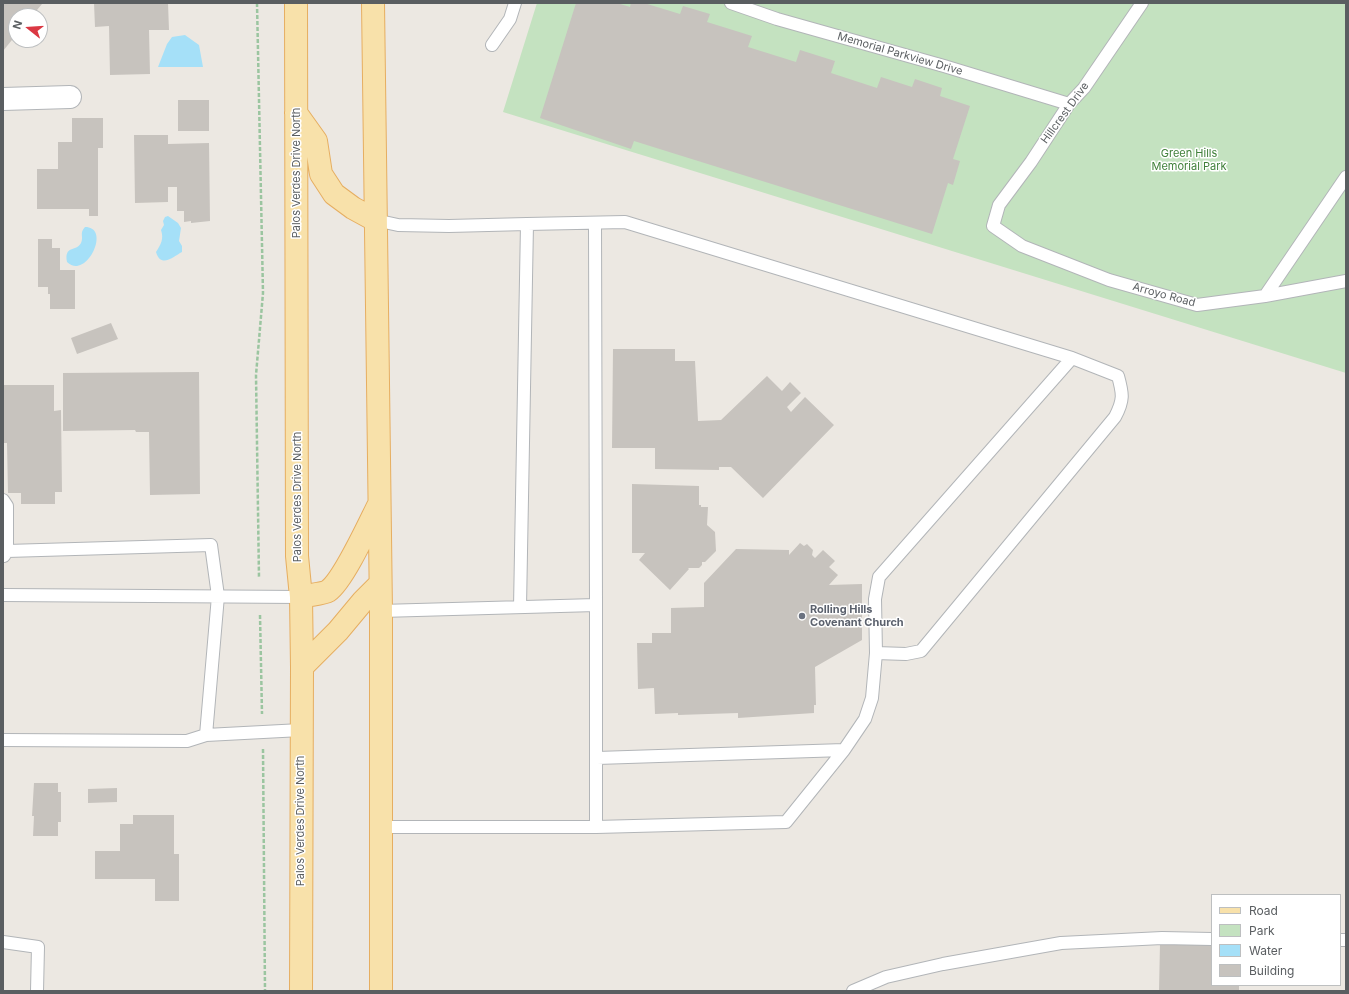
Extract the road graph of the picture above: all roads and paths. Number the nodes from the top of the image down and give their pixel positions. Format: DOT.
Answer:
graph roads {
  1 [pos="256,3"];
  2 [pos="296,3"];
  3 [pos="373,3"];
  4 [pos="515,3"];
  5 [pos="731,3"];
  6 [pos="1142,3"];
  7 [pos="492,45"];
  8 [pos="70,97"];
  9 [pos="3,99"];
  10 [pos="1069,104"];
  11 [pos="296,113"];
  12 [pos="1346,177"];
  13 [pos="375,220"];
  14 [pos="595,223"];
  15 [pos="527,224"];
  16 [pos="993,226"];
  17 [pos="1346,281"];
  18 [pos="1265,296"];
  19 [pos="1072,358"];
  20 [pos="3,500"];
  21 [pos="379,503"];
  22 [pos="5,554"];
  23 [pos="380,584"];
  24 [pos="3,594"];
  25 [pos="218,596"];
  26 [pos="259,596"];
  27 [pos="301,597"];
  28 [pos="596,605"];
  29 [pos="520,607"];
  30 [pos="381,611"];
  31 [pos="876,653"];
  32 [pos="302,667"];
  33 [pos="301,730"];
  34 [pos="263,733"];
  35 [pos="206,735"];
  36 [pos="3,740"];
  37 [pos="844,750"];
  38 [pos="597,758"];
  39 [pos="381,827"];
  40 [pos="596,827"];
  41 [pos="1211,939"];
  42 [pos="3,942"];
  43 [pos="37,991"];
  44 [pos="266,991"];
  45 [pos="301,991"];
  46 [pos="381,991"];
  47 [pos="853,991"];
  1 -- 26 [label="path"];
  2 -- 11 [label="main road, Palos Verdes Drive North"];
  3 -- 13 [label="main road"];
  4 -- 7 [label="lane"];
  5 -- 10 [label="lane, Memorial Parkview Drive"];
  6 -- 10 [label="lane, Hillcrest Drive"];
  8 -- 9 [label="street"];
  10 -- 16 [label="lane, Hillcrest Drive"];
  11 -- 13 [label="main road"];
  11 -- 27 [label="main road, Palos Verdes Drive North"];
  12 -- 18 [label="lane"];
  13 -- 15 [label="lane"];
  13 -- 21 [label="main road"];
  14 -- 15 [label="lane"];
  14 -- 19 [label="lane"];
  14 -- 28 [label="lane"];
  15 -- 29 [label="lane"];
  16 -- 18 [label="lane, Arroyo Road"];
  17 -- 18 [label="lane, Arroyo Road"];
  19 -- 31 [label="lane"];
  19 -- 31 [label="lane"];
  20 -- 22 [label="lane"];
  21 -- 23 [label="main road"];
  21 -- 27 [label="main road"];
  22 -- 25 [label="lane"];
  23 -- 30 [label="main road"];
  23 -- 32 [label="main road"];
  24 -- 25 [label="lane"];
  25 -- 26 [label="lane"];
  25 -- 35 [label="lane"];
  26 -- 27 [label="lane"];
  26 -- 34 [label="path"];
  27 -- 32 [label="main road, Palos Verdes Drive North"];
  28 -- 29 [label="lane"];
  28 -- 38 [label="lane"];
  29 -- 30 [label="lane"];
  30 -- 39 [label="main road"];
  31 -- 37 [label="lane"];
  32 -- 33 [label="main road, Palos Verdes Drive North"];
  33 -- 34 [label="lane"];
  33 -- 45 [label="main road, Palos Verdes Drive North"];
  34 -- 35 [label="lane"];
  34 -- 44 [label="path"];
  35 -- 36 [label="lane"];
  37 -- 38 [label="lane"];
  37 -- 40 [label="lane"];
  38 -- 40 [label="lane"];
  39 -- 40 [label="lane"];
  39 -- 46 [label="main road"];
  41 -- 47 [label="lane"];
  42 -- 43 [label="lane"];
}
